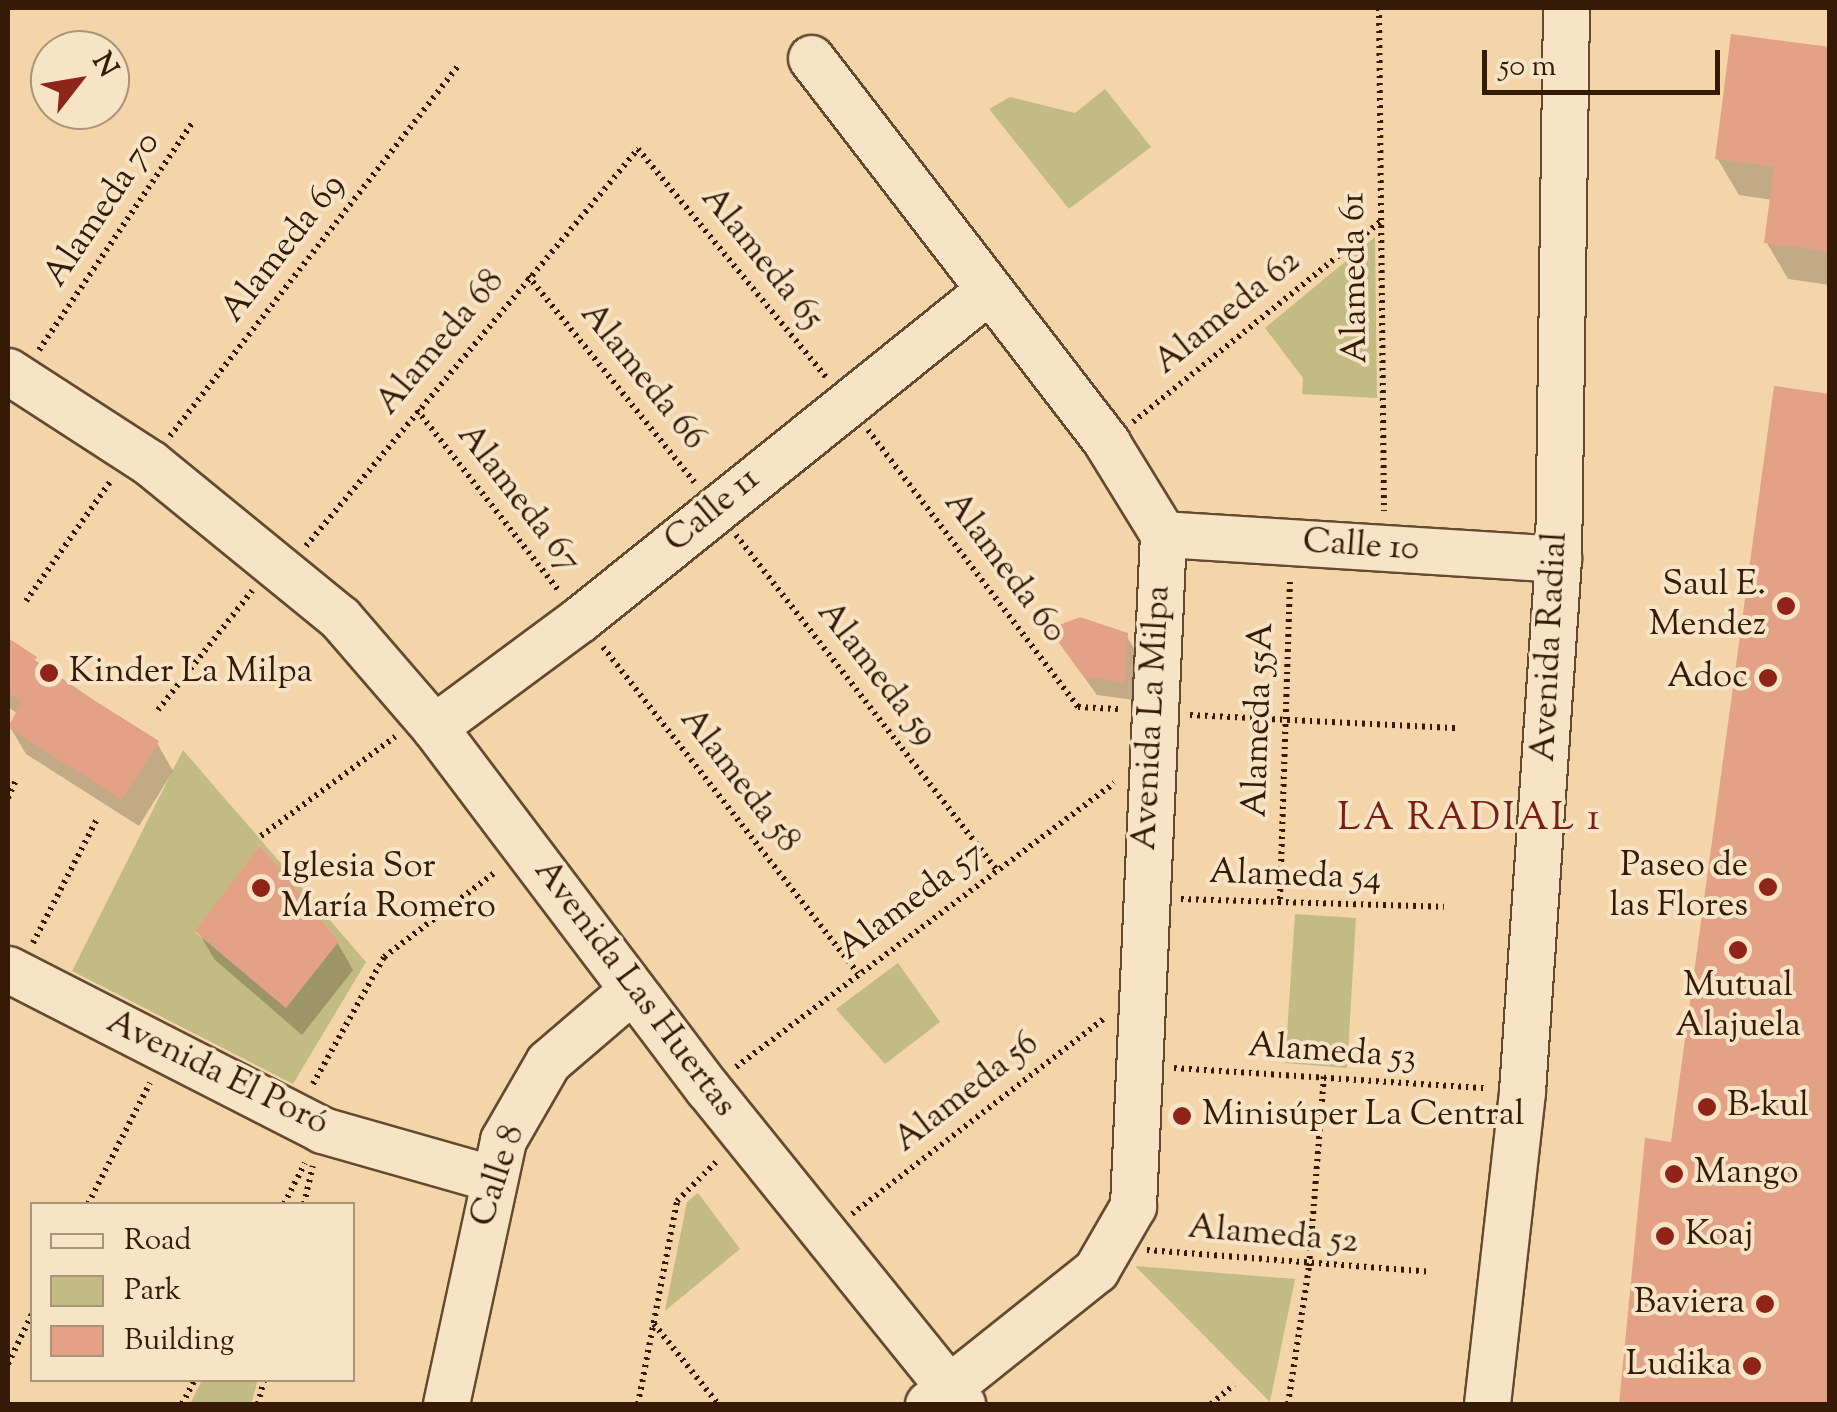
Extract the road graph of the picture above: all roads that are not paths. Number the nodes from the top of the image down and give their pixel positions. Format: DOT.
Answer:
graph roads {
  1 [pos="1566,8"];
  2 [pos="811,58"];
  3 [pos="989,290"];
  4 [pos="15,373"];
  5 [pos="1163,534"];
  6 [pos="1558,560"];
  7 [pos="429,722"];
  8 [pos="12,972"];
  9 [pos="632,990"];
  10 [pos="490,1178"];
  11 [pos="946,1399"];
  12 [pos="446,1404"];
  13 [pos="1487,1404"];
  1 -- 6 [label="street, Avenida Radial"];
  2 -- 3 [label="street, Avenida La Milpa"];
  3 -- 5 [label="street, Avenida La Milpa"];
  3 -- 7 [label="street, Calle 11"];
  4 -- 7 [label="street, Avenida Las Huertas"];
  5 -- 6 [label="street, Calle 10"];
  5 -- 11 [label="street, Avenida La Milpa"];
  6 -- 13 [label="street, Avenida Radial"];
  7 -- 9 [label="street, Avenida Las Huertas"];
  8 -- 10 [label="street, Avenida El Poró"];
  9 -- 10 [label="street, Calle 8"];
  9 -- 11 [label="street, Avenida Las Huertas"];
  10 -- 12 [label="street, Calle 8"];
}
